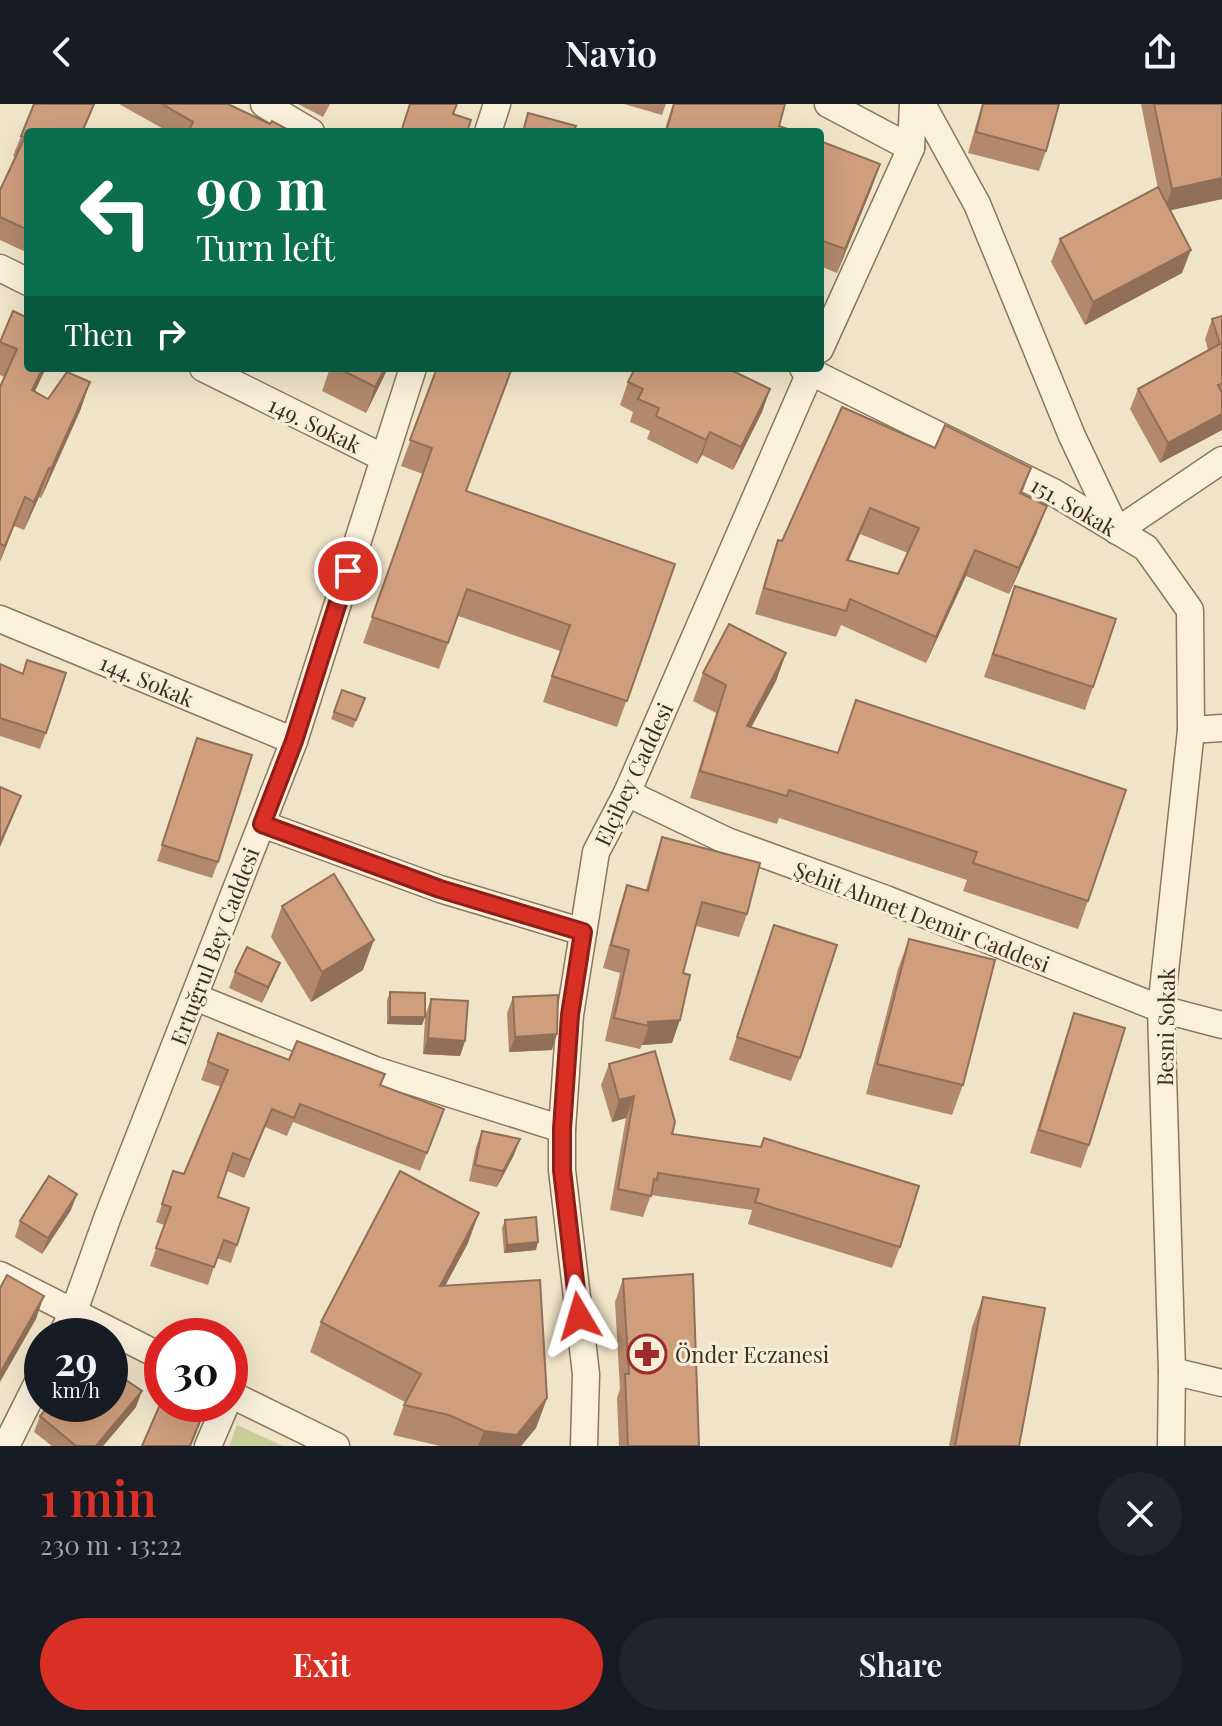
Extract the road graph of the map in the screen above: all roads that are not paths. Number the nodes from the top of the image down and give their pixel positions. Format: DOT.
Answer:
graph roads {
  1 [pos="264,104"];
  2 [pos="497,104"];
  3 [pos="828,104"];
  4 [pos="913,104"];
  5 [pos="922,104"];
  6 [pos="304,128"];
  7 [pos="489,128"];
  8 [pos="911,148"];
  9 [pos="0,268"];
  10 [pos="24,280"];
  11 [pos="824,336"];
  12 [pos="824,371"];
  13 [pos="211,372"];
  14 [pos="412,372"];
  15 [pos="808,372"];
  16 [pos="384,458"];
  17 [pos="1222,460"];
  18 [pos="1117,531"];
  19 [pos="1190,610"];
  20 [pos="0,619"];
  21 [pos="1222,728"];
  22 [pos="1191,730"];
  23 [pos="294,741"];
  24 [pos="627,793"];
  25 [pos="262,824"];
  26 [pos="583,932"];
  27 [pos="195,997"];
  28 [pos="1161,1009"];
  29 [pos="1222,1025"];
  30 [pos="562,1129"];
  31 [pos="0,1275"];
  32 [pos="74,1311"];
  33 [pos="70,1318"];
  34 [pos="144,1348"];
  35 [pos="1172,1371"];
  36 [pos="1222,1383"];
  37 [pos="248,1403"];
  38 [pos="24,1410"];
  39 [pos="218,1422"];
  40 [pos="6,1446"];
  41 [pos="208,1446"];
  42 [pos="336,1446"];
  43 [pos="584,1446"];
  44 [pos="1171,1446"];
  1 -- 6 [label="street"];
  2 -- 7 [label="street"];
  3 -- 8 [label="street"];
  4 -- 8 [label="street, Elçibey Caddesi"];
  5 -- 18 [label="street"];
  8 -- 11 [label="street, Elçibey Caddesi"];
  9 -- 10 [label="street"];
  12 -- 18 [label="street, 151. Sokak"];
  13 -- 16 [label="street, 149. Sokak"];
  14 -- 16 [label="street, Ertuğrul Bey Caddesi"];
  15 -- 24 [label="street, Elçibey Caddesi"];
  16 -- 23 [label="street, Ertuğrul Bey Caddesi"];
  17 -- 18 [label="street"];
  18 -- 19 [label="street, 151. Sokak"];
  19 -- 22 [label="street, Besni Sokak"];
  20 -- 23 [label="street, 144. Sokak"];
  21 -- 22 [label="street"];
  22 -- 28 [label="street, Besni Sokak"];
  23 -- 25 [label="street, Ertuğrul Bey Caddesi"];
  24 -- 26 [label="street, Elçibey Caddesi"];
  24 -- 28 [label="street, Şehit Ahmet Demir Caddesi"];
  25 -- 26 [label="street"];
  25 -- 27 [label="street, Ertuğrul Bey Caddesi"];
  26 -- 30 [label="street, Elçibey Caddesi"];
  27 -- 30 [label="street"];
  27 -- 32 [label="street, Ertuğrul Bey Caddesi"];
  28 -- 29 [label="street, Şehit Ahmet Demir Caddesi"];
  28 -- 35 [label="street, Besni Sokak"];
  30 -- 43 [label="street, Elçibey Caddesi"];
  31 -- 32 [label="street"];
  32 -- 33 [label="street, Ertuğrul Bey Caddesi"];
  32 -- 34 [label="street"];
  35 -- 36 [label="street"];
  35 -- 44 [label="street, Besni Sokak"];
  37 -- 42 [label="street"];
  38 -- 40 [label="street"];
  39 -- 41 [label="street"];
}
